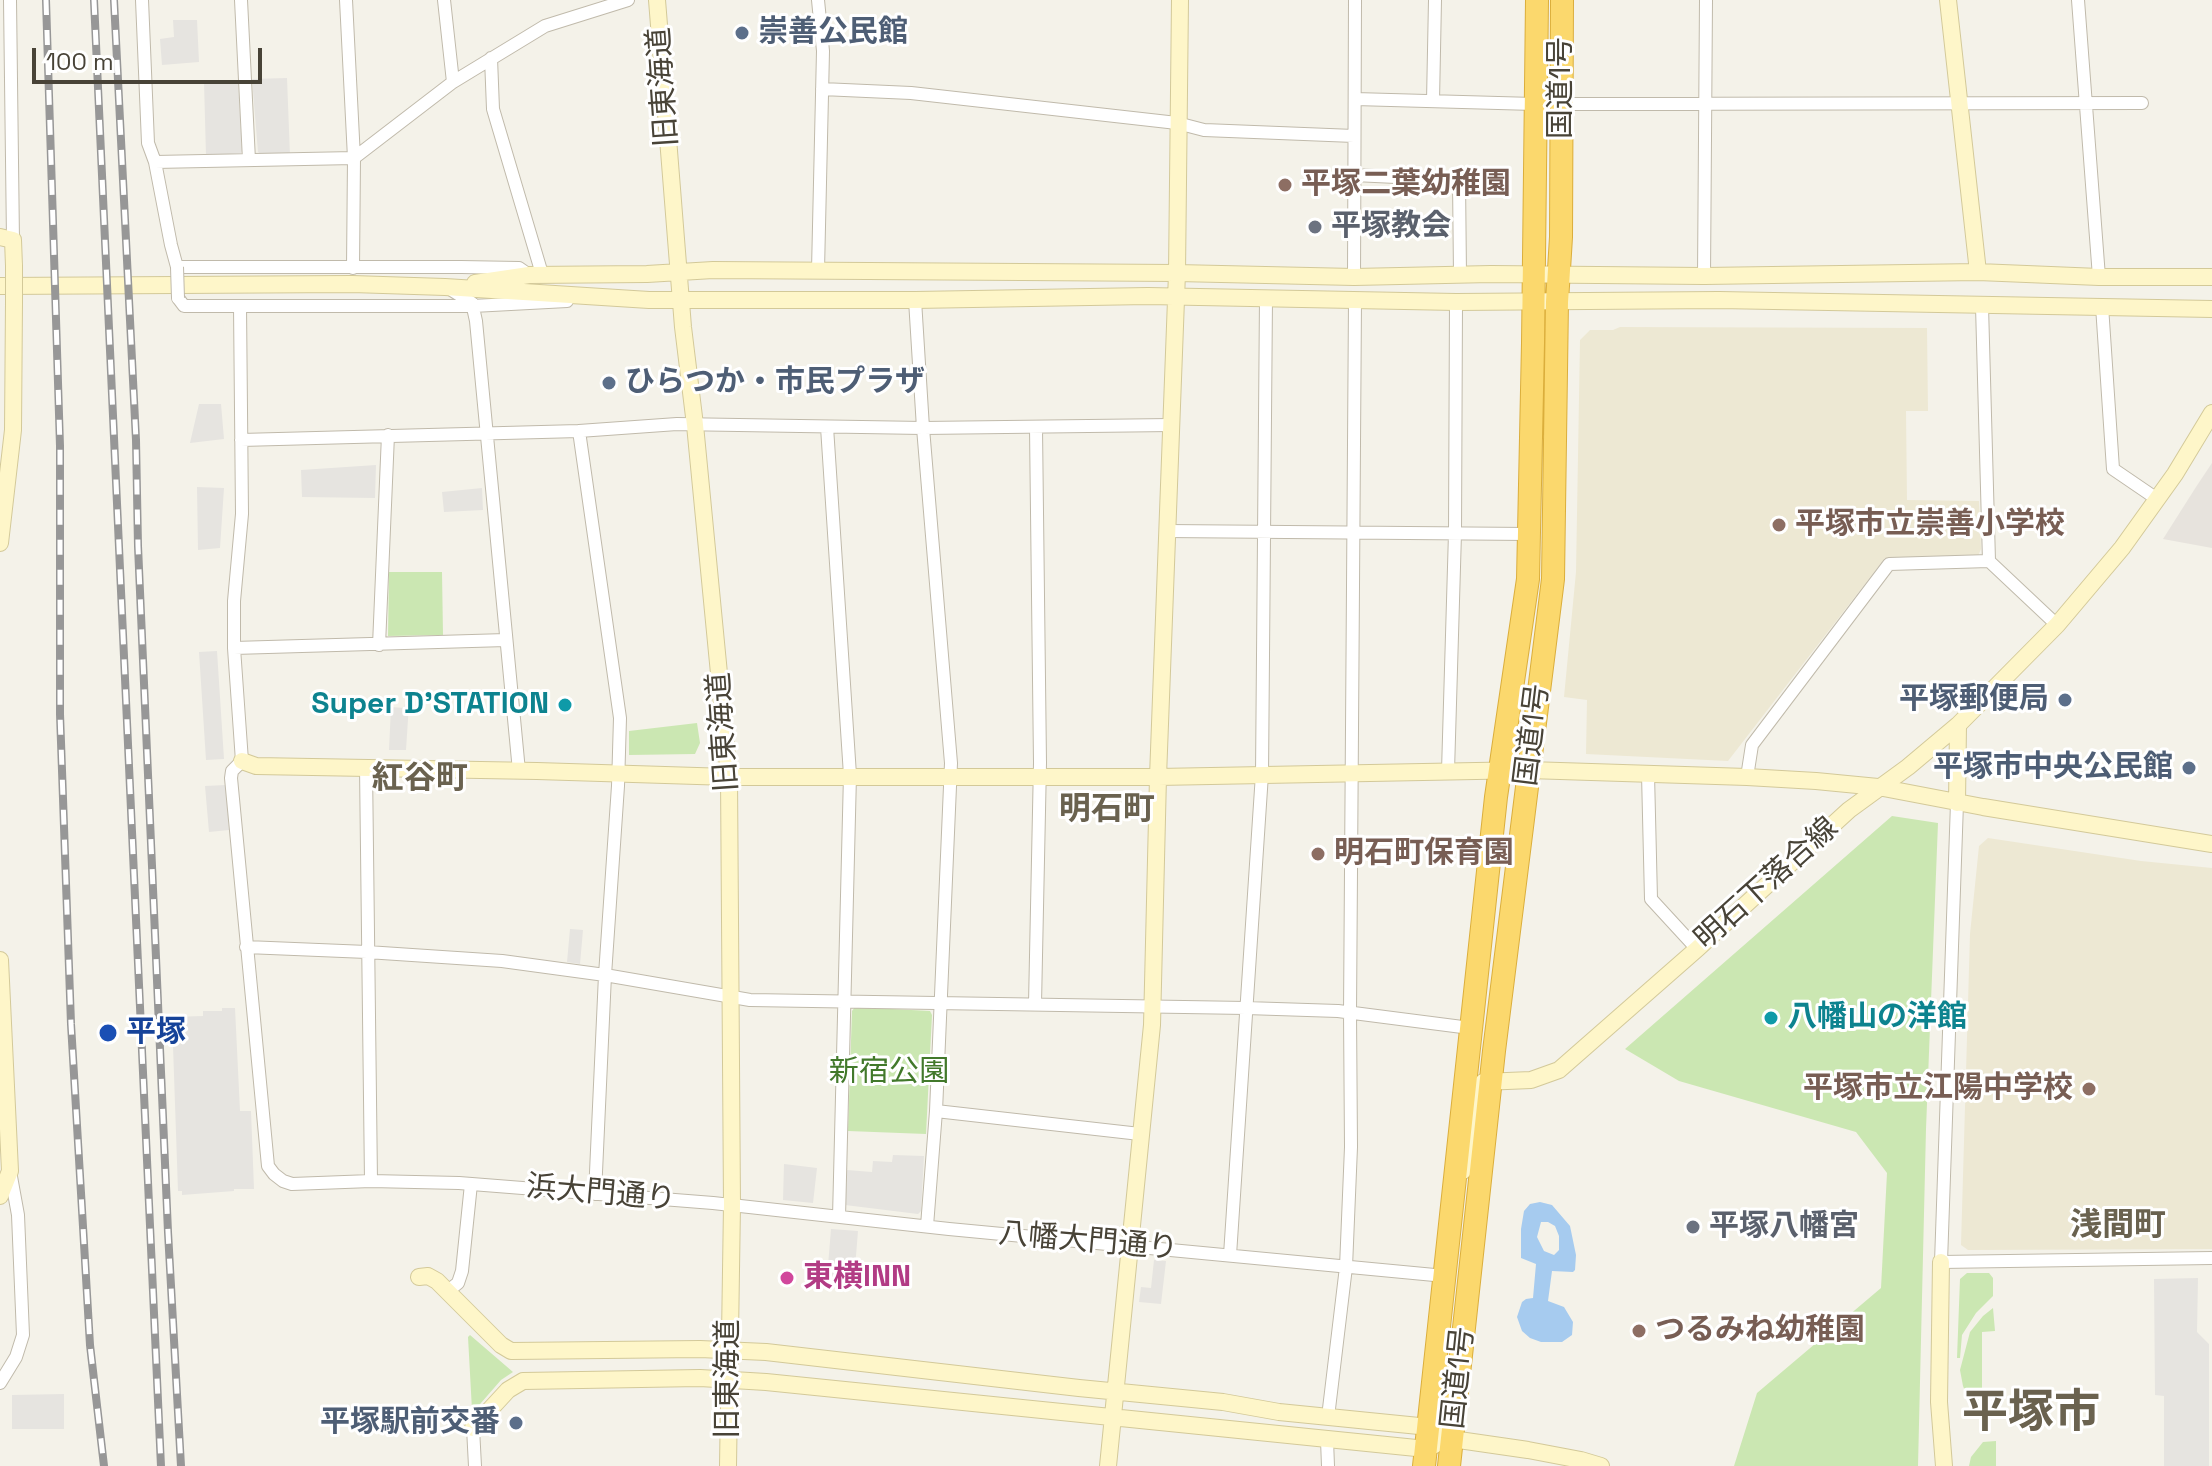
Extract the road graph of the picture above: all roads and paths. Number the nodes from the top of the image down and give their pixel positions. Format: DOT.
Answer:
graph roads {
  1 [pos="10,0"];
  2 [pos="142,0"];
  3 [pos="241,0"];
  4 [pos="346,0"];
  5 [pos="444,0"];
  6 [pos="628,0"];
  7 [pos="657,0"];
  8 [pos="818,0"];
  9 [pos="1180,0"];
  10 [pos="1355,0"];
  11 [pos="1435,0"];
  12 [pos="1537,0"];
  13 [pos="1562,0"];
  14 [pos="1706,0"];
  15 [pos="1948,0"];
  16 [pos="2078,0"];
  17 [pos="491,58"];
  18 [pos="453,82"];
  19 [pos="822,89"];
  20 [pos="1355,99"];
  21 [pos="1433,101"];
  22 [pos="2086,103"];
  23 [pos="2142,103"];
  24 [pos="1534,104"];
  25 [pos="1561,104"];
  26 [pos="1705,104"];
  27 [pos="1961,104"];
  28 [pos="1177,123"];
  29 [pos="1354,136"];
  30 [pos="354,158"];
  31 [pos="249,160"];
  32 [pos="155,162"];
  33 [pos="1354,175"];
  34 [pos="6,239"];
  35 [pos="7,266"];
  36 [pos="177,267"];
  37 [pos="353,268"];
  38 [pos="818,270"];
  39 [pos="1978,272"];
  40 [pos="679,273"];
  41 [pos="1177,273"];
  42 [pos="536,274"];
  43 [pos="1533,274"];
  44 [pos="1558,274"];
  45 [pos="1460,275"];
  46 [pos="1704,276"];
  47 [pos="1354,277"];
  48 [pos="2099,277"];
  49 [pos="2212,277"];
  50 [pos="0,286"];
  51 [pos="445,287"];
  52 [pos="1176,297"];
  53 [pos="1266,298"];
  54 [pos="612,299"];
  55 [pos="681,299"];
  56 [pos="915,300"];
  57 [pos="1355,301"];
  58 [pos="7,302"];
  59 [pos="1456,302"];
  60 [pos="1557,302"];
  61 [pos="1532,303"];
  62 [pos="240,306"];
  63 [pos="473,306"];
  64 [pos="1982,306"];
  65 [pos="2102,306"];
  66 [pos="2212,309"];
  67 [pos="2212,413"];
  68 [pos="695,425"];
  69 [pos="1171,425"];
  70 [pos="827,427"];
  71 [pos="923,428"];
  72 [pos="1036,428"];
  73 [pos="7,430"];
  74 [pos="579,431"];
  75 [pos="487,433"];
  76 [pos="388,435"];
  77 [pos="241,440"];
  78 [pos="2157,499"];
  79 [pos="1166,531"];
  80 [pos="1265,532"];
  81 [pos="1353,533"];
  82 [pos="1455,533"];
  83 [pos="1529,534"];
  84 [pos="0,543"];
  85 [pos="1989,561"];
  86 [pos="2057,625"];
  87 [pos="506,640"];
  88 [pos="379,645"];
  89 [pos="234,648"];
  90 [pos="1958,725"];
  91 [pos="242,761"];
  92 [pos="366,767"];
  93 [pos="1499,770"];
  94 [pos="1529,770"];
  95 [pos="519,771"];
  96 [pos="1448,771"];
  97 [pos="1351,772"];
  98 [pos="619,773"];
  99 [pos="1262,774"];
  100 [pos="1648,774"];
  101 [pos="850,775"];
  102 [pos="951,776"];
  103 [pos="1040,776"];
  104 [pos="729,777"];
  105 [pos="1158,777"];
  106 [pos="1747,777"];
  107 [pos="1878,787"];
  108 [pos="1957,803"];
  109 [pos="2212,844"];
  110 [pos="246,947"];
  111 [pos="1697,949"];
  112 [pos="367,952"];
  113 [pos="0,960"];
  114 [pos="1505,960"];
  115 [pos="605,975"];
  116 [pos="729,996"];
  117 [pos="845,1001"];
  118 [pos="941,1004"];
  119 [pos="1035,1004"];
  120 [pos="1153,1008"];
  121 [pos="1246,1008"];
  122 [pos="1350,1013"];
  123 [pos="1470,1028"];
  124 [pos="3,1079"];
  125 [pos="1491,1081"];
  126 [pos="936,1111"];
  127 [pos="1140,1134"];
  128 [pos="10,1171"];
  129 [pos="371,1181"];
  130 [pos="471,1184"];
  131 [pos="595,1194"];
  132 [pos="0,1196"];
  133 [pos="732,1205"];
  134 [pos="1453,1206"];
  135 [pos="839,1217"];
  136 [pos="927,1226"];
  137 [pos="1129,1246"];
  138 [pos="1230,1255"];
  139 [pos="2212,1258"];
  140 [pos="1941,1262"];
  141 [pos="1346,1267"];
  142 [pos="1445,1276"];
  143 [pos="419,1277"];
  144 [pos="448,1291"];
  145 [pos="729,1350"];
  146 [pos="729,1379"];
  147 [pos="0,1383"];
  148 [pos="1115,1392"];
  149 [pos="1456,1402"];
  150 [pos="1112,1416"];
  151 [pos="1328,1417"];
  152 [pos="473,1428"];
  153 [pos="1452,1439"];
  154 [pos="1327,1440"];
  155 [pos="1483,1443"];
  156 [pos="1426,1447"];
  157 [pos="1582,1463"];
  158 [pos="475,1466"];
  159 [pos="728,1466"];
  160 [pos="1108,1466"];
  161 [pos="1328,1466"];
  162 [pos="1449,1466"];
  163 [pos="1601,1466"];
  164 [pos="1944,1466"];
  1 -- 34 [label="street"];
  2 -- 32 [label="street"];
  3 -- 31 [label="street"];
  4 -- 30 [label="street"];
  5 -- 18 [label="street"];
  6 -- 17 [label="street"];
  7 -- 40 [label="street, 旧東海道"];
  8 -- 19 [label="street"];
  9 -- 28 [label="street"];
  10 -- 20 [label="street"];
  11 -- 21 [label="street"];
  12 -- 24 [label="highway, 国道1号"];
  13 -- 25 [label="highway, 国道1号"];
  14 -- 26 [label="street"];
  15 -- 27 [label="street"];
  16 -- 22 [label="street"];
  17 -- 18 [label="street"];
  17 -- 42 [label="street"];
  18 -- 30 [label="street"];
  19 -- 28 [label="street"];
  19 -- 38 [label="street"];
  20 -- 21 [label="street"];
  20 -- 29 [label="street"];
  21 -- 24 [label="street"];
  22 -- 23 [label="street"];
  22 -- 27 [label="street"];
  22 -- 48 [label="street"];
  24 -- 43 [label="highway, 国道1号"];
  25 -- 26 [label="street"];
  25 -- 44 [label="highway, 国道1号"];
  26 -- 27 [label="street"];
  26 -- 46 [label="street"];
  27 -- 39 [label="street"];
  28 -- 29 [label="street"];
  28 -- 41 [label="street"];
  29 -- 33 [label="street"];
  30 -- 31 [label="street"];
  30 -- 37 [label="street"];
  31 -- 32 [label="street"];
  32 -- 36 [label="street"];
  33 -- 45 [label="street"];
  33 -- 47 [label="street"];
  34 -- 35 [label="street"];
  35 -- 58 [label="street, bridge"];
  36 -- 37 [label="street"];
  36 -- 62 [label="street, bridge"];
  37 -- 42 [label="street"];
  38 -- 40 [label="street"];
  38 -- 41 [label="street"];
  39 -- 46 [label="street"];
  39 -- 48 [label="street"];
  40 -- 42 [label="street"];
  40 -- 55 [label="street, 旧東海道"];
  41 -- 47 [label="street"];
  41 -- 52 [label="street"];
  42 -- 51 [label="street"];
  43 -- 44 [label="street"];
  43 -- 45 [label="street"];
  43 -- 61 [label="highway, 国道1号"];
  44 -- 46 [label="street"];
  44 -- 60 [label="highway, 国道1号"];
  45 -- 47 [label="street"];
  48 -- 49 [label="street"];
  50 -- 51 [label="street"];
  51 -- 54 [label="street"];
  51 -- 63 [label="street"];
  52 -- 53 [label="street"];
  52 -- 56 [label="street"];
  52 -- 69 [label="street"];
  53 -- 57 [label="street"];
  53 -- 80 [label="street"];
  54 -- 55 [label="street"];
  54 -- 63 [label="street"];
  55 -- 56 [label="street"];
  55 -- 68 [label="street, 旧東海道"];
  56 -- 71 [label="street"];
  57 -- 59 [label="street"];
  57 -- 81 [label="street"];
  58 -- 73 [label="street"];
  59 -- 61 [label="street"];
  59 -- 82 [label="street"];
  60 -- 61 [label="street"];
  60 -- 64 [label="street"];
  60 -- 94 [label="highway, 国道1号"];
  61 -- 83 [label="highway, 国道1号"];
  62 -- 63 [label="street"];
  62 -- 77 [label="street, 浜大門通り"];
  63 -- 75 [label="street"];
  64 -- 65 [label="street"];
  64 -- 85 [label="street"];
  65 -- 66 [label="street"];
  65 -- 78 [label="street"];
  67 -- 78 [label="street, 明石下落合線"];
  68 -- 70 [label="street"];
  68 -- 74 [label="street"];
  68 -- 104 [label="street, 旧東海道"];
  69 -- 72 [label="street"];
  69 -- 79 [label="street"];
  70 -- 71 [label="street"];
  70 -- 101 [label="street"];
  71 -- 72 [label="street"];
  71 -- 102 [label="street"];
  72 -- 103 [label="street"];
  73 -- 84 [label="street"];
  74 -- 75 [label="street"];
  74 -- 98 [label="street"];
  75 -- 76 [label="street"];
  75 -- 87 [label="street"];
  76 -- 77 [label="street"];
  76 -- 88 [label="street"];
  77 -- 89 [label="street, 浜大門通り"];
  78 -- 86 [label="street, 明石下落合線"];
  79 -- 80 [label="street"];
  79 -- 105 [label="street"];
  80 -- 81 [label="street"];
  80 -- 99 [label="street"];
  81 -- 82 [label="street"];
  81 -- 97 [label="street"];
  82 -- 83 [label="street"];
  82 -- 96 [label="street"];
  83 -- 93 [label="highway, 国道1号"];
  85 -- 86 [label="street"];
  85 -- 106 [label="street"];
  86 -- 90 [label="street, 明石下落合線"];
  87 -- 88 [label="street"];
  87 -- 95 [label="street"];
  88 -- 89 [label="street"];
  89 -- 91 [label="street, 浜大門通り"];
  90 -- 107 [label="street, 明石下落合線"];
  90 -- 108 [label="street"];
  91 -- 92 [label="street"];
  91 -- 110 [label="street, 浜大門通り"];
  92 -- 95 [label="street"];
  92 -- 112 [label="street"];
  93 -- 94 [label="street"];
  93 -- 96 [label="street"];
  93 -- 123 [label="highway, 国道1号"];
  94 -- 100 [label="street"];
  94 -- 114 [label="highway, 国道1号"];
  95 -- 98 [label="street"];
  96 -- 97 [label="street"];
  97 -- 99 [label="street"];
  97 -- 122 [label="street"];
  98 -- 104 [label="street"];
  98 -- 115 [label="street"];
  99 -- 105 [label="street"];
  99 -- 121 [label="street"];
  100 -- 106 [label="street"];
  100 -- 111 [label="street"];
  101 -- 102 [label="street"];
  101 -- 104 [label="street"];
  101 -- 117 [label="street"];
  102 -- 103 [label="street"];
  102 -- 118 [label="street"];
  103 -- 105 [label="street"];
  103 -- 119 [label="street"];
  104 -- 116 [label="street, 旧東海道"];
  105 -- 120 [label="street"];
  106 -- 107 [label="street"];
  107 -- 108 [label="street"];
  107 -- 111 [label="street, 明石下落合線"];
  108 -- 109 [label="street"];
  108 -- 140 [label="street"];
  110 -- 112 [label="street"];
  110 -- 129 [label="street, 浜大門通り"];
  111 -- 125 [label="street, 明石下落合線"];
  112 -- 115 [label="street"];
  112 -- 129 [label="street"];
  113 -- 124 [label="street"];
  114 -- 123 [label="highway"];
  114 -- 125 [label="highway, 国道1号"];
  115 -- 116 [label="street"];
  115 -- 131 [label="street"];
  116 -- 117 [label="street"];
  116 -- 133 [label="street, 旧東海道"];
  117 -- 118 [label="street"];
  117 -- 135 [label="street"];
  118 -- 119 [label="street"];
  118 -- 126 [label="street"];
  119 -- 120 [label="street"];
  120 -- 121 [label="street"];
  120 -- 127 [label="street"];
  121 -- 122 [label="street"];
  121 -- 138 [label="street"];
  122 -- 123 [label="street"];
  122 -- 141 [label="street"];
  123 -- 134 [label="highway, 国道1号"];
  124 -- 128 [label="street"];
  125 -- 134 [label="street"];
  125 -- 149 [label="highway, 国道1号"];
  126 -- 127 [label="street"];
  126 -- 136 [label="street"];
  127 -- 137 [label="street"];
  128 -- 132 [label="street"];
  128 -- 147 [label="street"];
  129 -- 130 [label="street, 浜大門通り"];
  130 -- 131 [label="street, 浜大門通り"];
  130 -- 144 [label="street"];
  131 -- 133 [label="street, 浜大門通り"];
  133 -- 135 [label="street, 八幡大門通り"];
  133 -- 145 [label="street, 旧東海道"];
  134 -- 142 [label="highway, 国道1号"];
  135 -- 136 [label="street, 八幡大門通り"];
  136 -- 137 [label="street, 八幡大門通り"];
  137 -- 138 [label="street, 八幡大門通り"];
  137 -- 148 [label="street"];
  138 -- 141 [label="street, 八幡大門通り"];
  139 -- 140 [label="street"];
  140 -- 164 [label="street"];
  141 -- 142 [label="street, 八幡大門通り"];
  141 -- 151 [label="street"];
  142 -- 156 [label="highway, 国道1号"];
  143 -- 144 [label="street"];
  144 -- 145 [label="street"];
  145 -- 146 [label="street, 旧東海道"];
  145 -- 148 [label="street"];
  146 -- 150 [label="street"];
  146 -- 152 [label="street"];
  146 -- 159 [label="street, 旧東海道"];
  148 -- 150 [label="street"];
  148 -- 151 [label="street"];
  149 -- 153 [label="highway, 国道1号"];
  149 -- 155 [label="street"];
  150 -- 154 [label="street"];
  150 -- 160 [label="street"];
  151 -- 156 [label="street"];
  152 -- 158 [label="street"];
  153 -- 155 [label="street"];
  153 -- 156 [label="street"];
  153 -- 162 [label="highway, 国道1号"];
  154 -- 156 [label="street"];
  154 -- 161 [label="street"];
  155 -- 157 [label="street"];
  157 -- 163 [label="street"];
}
